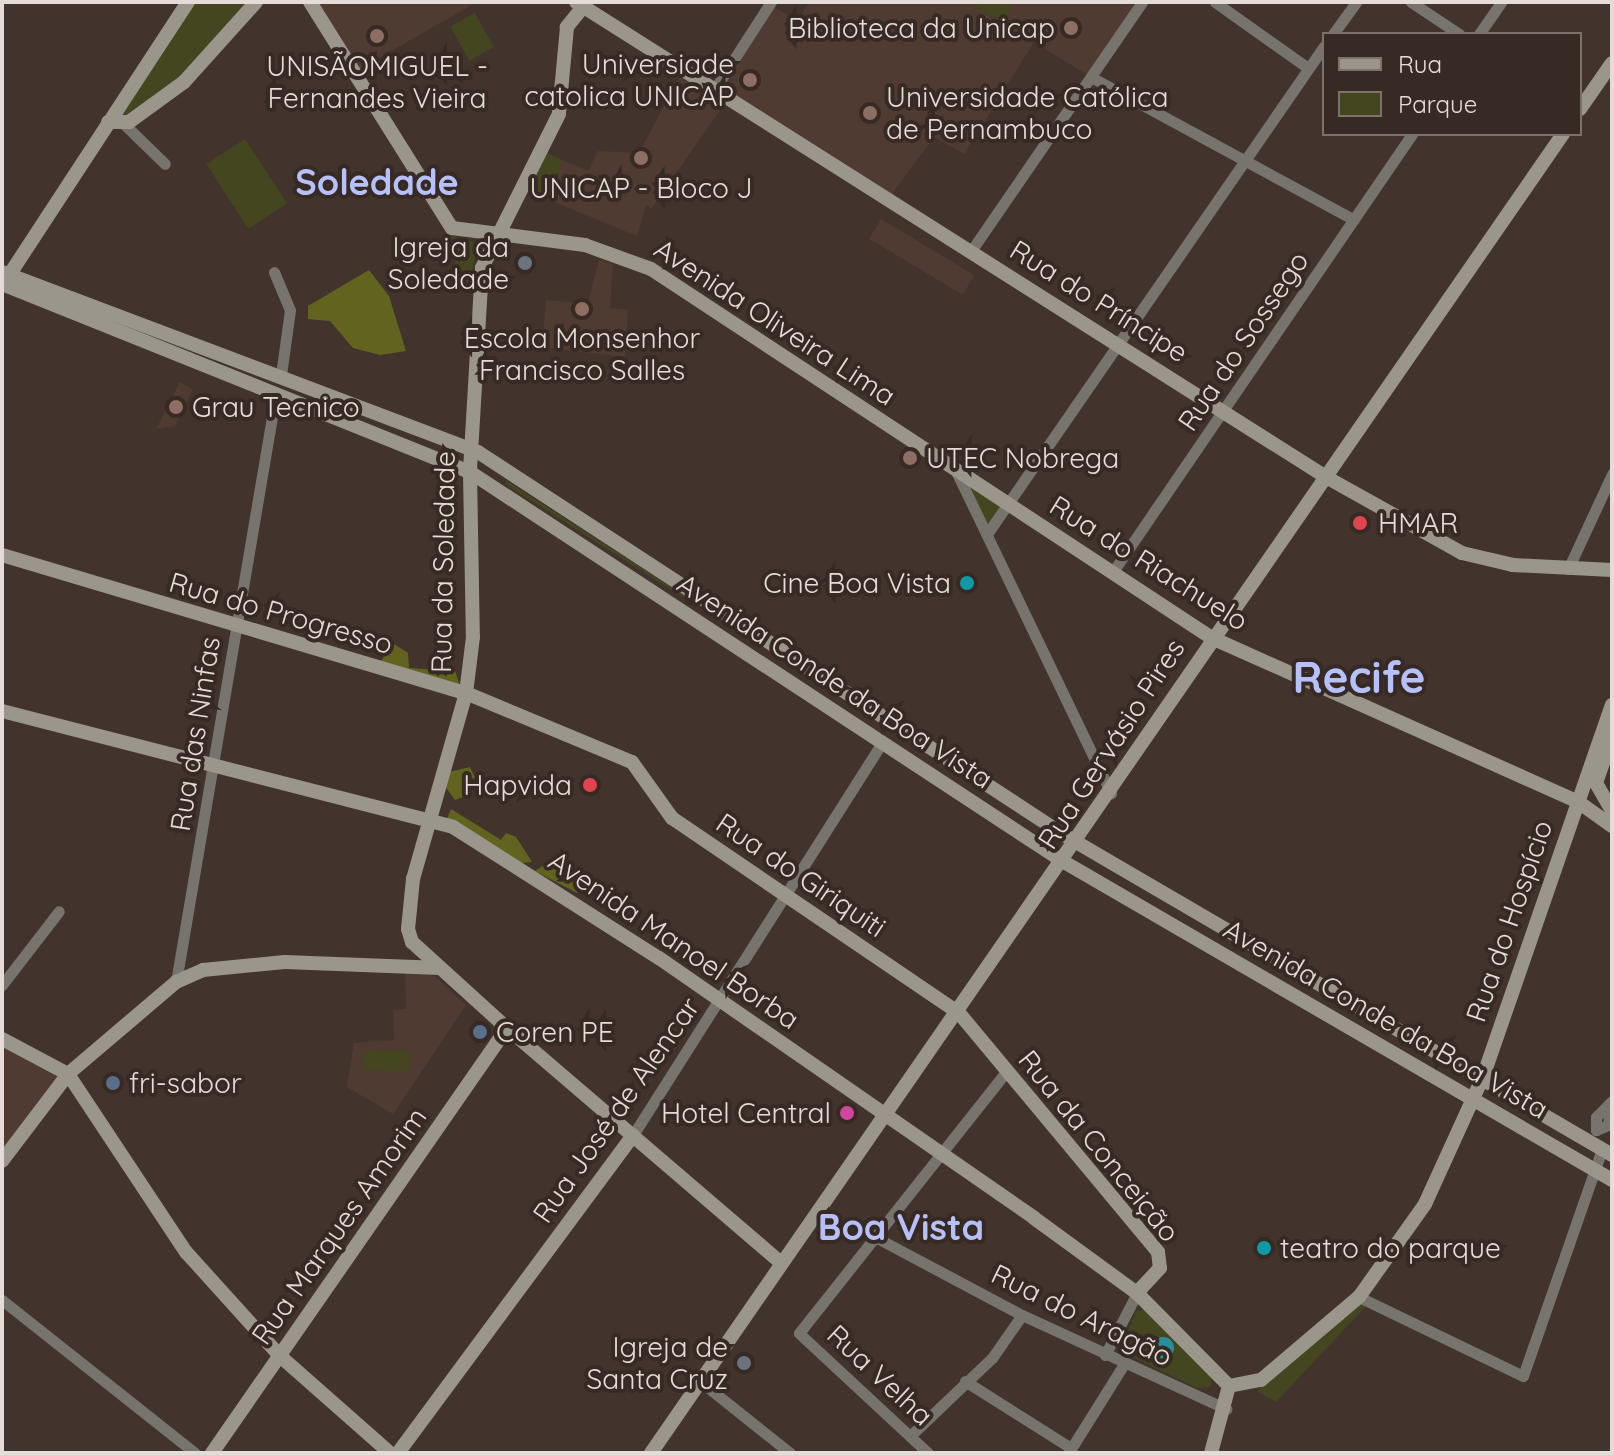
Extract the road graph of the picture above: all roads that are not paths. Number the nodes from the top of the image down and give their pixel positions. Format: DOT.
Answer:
graph roads {
  1 [pos="188,2"];
  2 [pos="256,2"];
  3 [pos="310,2"];
  4 [pos="1142,2"];
  5 [pos="1215,2"];
  6 [pos="1356,2"];
  7 [pos="1411,2"];
  8 [pos="1501,2"];
  9 [pos="769,3"];
  10 [pos="580,4"];
  11 [pos="1334,32"];
  12 [pos="1456,32"];
  13 [pos="1480,32"];
  14 [pos="1322,49"];
  15 [pos="1612,63"];
  16 [pos="1308,68"];
  17 [pos="1091,77"];
  18 [pos="714,90"];
  19 [pos="1582,106"];
  20 [pos="108,122"];
  21 [pos="124,124"];
  22 [pos="1411,136"];
  23 [pos="1562,136"];
  24 [pos="1247,156"];
  25 [pos="165,164"];
  26 [pos="1354,220"];
  27 [pos="494,236"];
  28 [pos="971,251"];
  29 [pos="274,272"];
  30 [pos="3,281"];
  31 [pos="1117,345"];
  32 [pos="281,375"];
  33 [pos="275,399"];
  34 [pos="1225,410"];
  35 [pos="471,448"];
  36 [pos="954,468"];
  37 [pos="470,472"];
  38 [pos="1612,474"];
  39 [pos="1326,477"];
  40 [pos="497,490"];
  41 [pos="1007,505"];
  42 [pos="471,508"];
  43 [pos="987,534"];
  44 [pos="2,555"];
  45 [pos="1568,569"];
  46 [pos="1612,570"];
  47 [pos="1112,573"];
  48 [pos="236,629"];
  49 [pos="1212,638"];
  50 [pos="466,693"];
  51 [pos="1612,705"];
  52 [pos="2,711"];
  53 [pos="1612,737"];
  54 [pos="882,743"];
  55 [pos="632,762"];
  56 [pos="214,763"];
  57 [pos="1111,793"];
  58 [pos="1577,801"];
  59 [pos="1612,811"];
  60 [pos="432,817"];
  61 [pos="1092,824"];
  62 [pos="1612,826"];
  63 [pos="1064,835"];
  64 [pos="1079,843"];
  65 [pos="1064,862"];
  66 [pos="788,899"];
  67 [pos="59,911"];
  68 [pos="440,968"];
  69 [pos="176,982"];
  70 [pos="2,985"];
  71 [pos="723,1003"];
  72 [pos="959,1013"];
  73 [pos="507,1028"];
  74 [pos="2,1039"];
  75 [pos="1006,1072"];
  76 [pos="68,1074"];
  77 [pos="1483,1077"];
  78 [pos="1473,1099"];
  79 [pos="888,1115"];
  80 [pos="633,1135"];
  81 [pos="1607,1152"];
  82 [pos="942,1155"];
  83 [pos="2,1161"];
  84 [pos="1595,1170"];
  85 [pos="1612,1180"];
  86 [pos="877,1238"];
  87 [pos="779,1261"];
  88 [pos="1137,1293"];
  89 [pos="1359,1297"];
  90 [pos="2,1300"];
  91 [pos="1022,1315"];
  92 [pos="1105,1355"];
  93 [pos="280,1356"];
  94 [pos="1124,1364"];
  95 [pos="965,1381"];
  96 [pos="701,1382"];
  97 [pos="1229,1386"];
  98 [pos="1226,1409"];
  99 [pos="910,1436"];
  100 [pos="783,1450"];
  101 [pos="1070,1451"];
  102 [pos="195,1453"];
  103 [pos="212,1453"];
  104 [pos="390,1453"];
  105 [pos="398,1453"];
  106 [pos="651,1453"];
  107 [pos="928,1453"];
  108 [pos="1211,1453"];
  1 -- 20 [label="street"];
  2 -- 21 [label="street"];
  3 -- 27 [label="street, Avenida Oliveira Lima"];
  4 -- 17 [label="street"];
  5 -- 16 [label="street"];
  6 -- 11 [label="street"];
  7 -- 12 [label="street"];
  8 -- 13 [label="street"];
  9 -- 18 [label="street"];
  10 -- 18 [label="street, Rua do Príncipe"];
  10 -- 27 [label="street, Rua da Soledade"];
  14 -- 16 [label="street"];
  15 -- 19 [label="street"];
  16 -- 24 [label="street"];
  17 -- 24 [label="street"];
  17 -- 28 [label="street"];
  18 -- 28 [label="street, Rua do Príncipe"];
  20 -- 21 [label="street"];
  20 -- 30 [label="street"];
  21 -- 25 [label="street"];
  22 -- 26 [label="street, Rua do Sossego"];
  23 -- 39 [label="street, Rua Gervásio Pires"];
  24 -- 26 [label="street"];
  24 -- 31 [label="street"];
  26 -- 34 [label="street, Rua do Sossego"];
  27 -- 35 [label="street, Rua da Soledade"];
  27 -- 36 [label="street, Avenida Oliveira Lima"];
  28 -- 31 [label="street, Rua do Príncipe"];
  29 -- 32 [label="street"];
  30 -- 32 [label="street, Avenida Conde da Boa Vista"];
  30 -- 33 [label="street, Avenida Conde da Boa Vista"];
  31 -- 34 [label="street, Rua do Príncipe"];
  31 -- 41 [label="street"];
  32 -- 35 [label="street, Avenida Conde da Boa Vista"];
  33 -- 37 [label="street, Avenida Conde da Boa Vista"];
  33 -- 48 [label="street, Rua das Ninfas"];
  34 -- 39 [label="street, Rua do Príncipe"];
  34 -- 47 [label="street, Rua do Sossego"];
  35 -- 37 [label="street, Rua da Soledade"];
  35 -- 63 [label="street, Avenida Conde da Boa Vista"];
  36 -- 41 [label="street, Avenida Oliveira Lima"];
  36 -- 43 [label="street"];
  37 -- 40 [label="street, Avenida Conde da Boa Vista"];
  37 -- 42 [label="street, Rua da Soledade"];
  38 -- 45 [label="street"];
  39 -- 45 [label="street, Rua do Príncipe"];
  39 -- 49 [label="street, Rua Gervásio Pires"];
  40 -- 42 [label="street"];
  40 -- 54 [label="street, Avenida Conde da Boa Vista"];
  41 -- 43 [label="street"];
  41 -- 47 [label="street, Rua do Riachuelo"];
  42 -- 50 [label="street, Rua da Soledade"];
  43 -- 57 [label="street"];
  44 -- 48 [label="street, Rua do Progresso"];
  45 -- 46 [label="street, Rua do Príncipe"];
  47 -- 49 [label="street, Rua do Riachuelo"];
  48 -- 50 [label="street, Rua do Progresso"];
  48 -- 56 [label="street, Rua das Ninfas"];
  49 -- 57 [label="street, Rua Gervásio Pires"];
  49 -- 58 [label="street, Rua do Riachuelo"];
  50 -- 55 [label="street, Rua do Progresso"];
  50 -- 60 [label="street, Rua da Soledade"];
  51 -- 58 [label="street, Rua do Hospício"];
  52 -- 56 [label="street, Avenida Manoel Borba"];
  53 -- 59 [label="street"];
  54 -- 65 [label="street, Avenida Conde da Boa Vista"];
  54 -- 66 [label="street, Rua José de Alencar"];
  55 -- 66 [label="street, Rua do Giriquiti"];
  56 -- 60 [label="street, Avenida Manoel Borba"];
  56 -- 69 [label="street, Rua das Ninfas"];
  57 -- 61 [label="street, Rua Gervásio Pires"];
  58 -- 62 [label="street, Rua do Riachuelo"];
  58 -- 77 [label="street, Rua do Hospício"];
  60 -- 68 [label="street, Rua da Soledade"];
  60 -- 71 [label="street, Avenida Manoel Borba"];
  61 -- 63 [label="street"];
  61 -- 64 [label="street, Rua Gervásio Pires"];
  63 -- 64 [label="street, Avenida Conde da Boa Vista"];
  64 -- 65 [label="street, Rua Gervásio Pires"];
  64 -- 77 [label="street, Avenida Conde da Boa Vista"];
  65 -- 72 [label="street, Rua Gervásio Pires"];
  65 -- 78 [label="street, Avenida Conde da Boa Vista"];
  66 -- 71 [label="street, Rua José de Alencar"];
  66 -- 72 [label="street, Rua do Giriquiti"];
  67 -- 70 [label="street"];
  68 -- 69 [label="street"];
  68 -- 73 [label="street"];
  69 -- 76 [label="street"];
  71 -- 79 [label="street, Avenida Manoel Borba"];
  71 -- 80 [label="street, Rua José de Alencar"];
  72 -- 75 [label="street, Rua da Conceição"];
  72 -- 79 [label="street, Rua Gervásio Pires"];
  73 -- 80 [label="street"];
  73 -- 93 [label="street, Rua Marques Amorim"];
  74 -- 76 [label="street"];
  75 -- 82 [label="street"];
  75 -- 88 [label="street, Rua da Conceição"];
  76 -- 83 [label="street"];
  76 -- 93 [label="street"];
  77 -- 78 [label="street, Rua do Hospício"];
  77 -- 81 [label="street, Avenida Conde da Boa Vista"];
  78 -- 84 [label="street, Avenida Conde da Boa Vista"];
  78 -- 89 [label="street, Rua do Hospício"];
  79 -- 82 [label="street, Avenida Manoel Borba"];
  79 -- 87 [label="street, Rua Gervásio Pires"];
  80 -- 87 [label="street"];
  80 -- 105 [label="street, Rua José de Alencar"];
  81 -- 84 [label="street"];
  82 -- 86 [label="street"];
  82 -- 88 [label="street, Avenida Manoel Borba"];
  84 -- 85 [label="street, Avenida Conde da Boa Vista"];
  84 -- 89 [label="street"];
  86 -- 91 [label="street, Rua do Aragão"];
  86 -- 99 [label="street, Rua Velha"];
  87 -- 96 [label="street, Rua Gervásio Pires"];
  88 -- 92 [label="street, Rua da Conceição"];
  88 -- 97 [label="street, Avenida Manoel Borba"];
  89 -- 97 [label="street, Rua do Hospício"];
  90 -- 102 [label="street"];
  91 -- 92 [label="street, Rua do Aragão"];
  91 -- 95 [label="street"];
  92 -- 94 [label="street, Rua do Aragão"];
  93 -- 103 [label="street, Rua Marques Amorim"];
  93 -- 104 [label="street"];
  94 -- 98 [label="street, Rua do Aragão"];
  94 -- 101 [label="street"];
  95 -- 99 [label="street"];
  95 -- 101 [label="street"];
  96 -- 100 [label="street"];
  96 -- 106 [label="street, Rua Gervásio Pires"];
  97 -- 98 [label="street"];
  98 -- 108 [label="street"];
  99 -- 107 [label="street, Rua Velha"];
}
